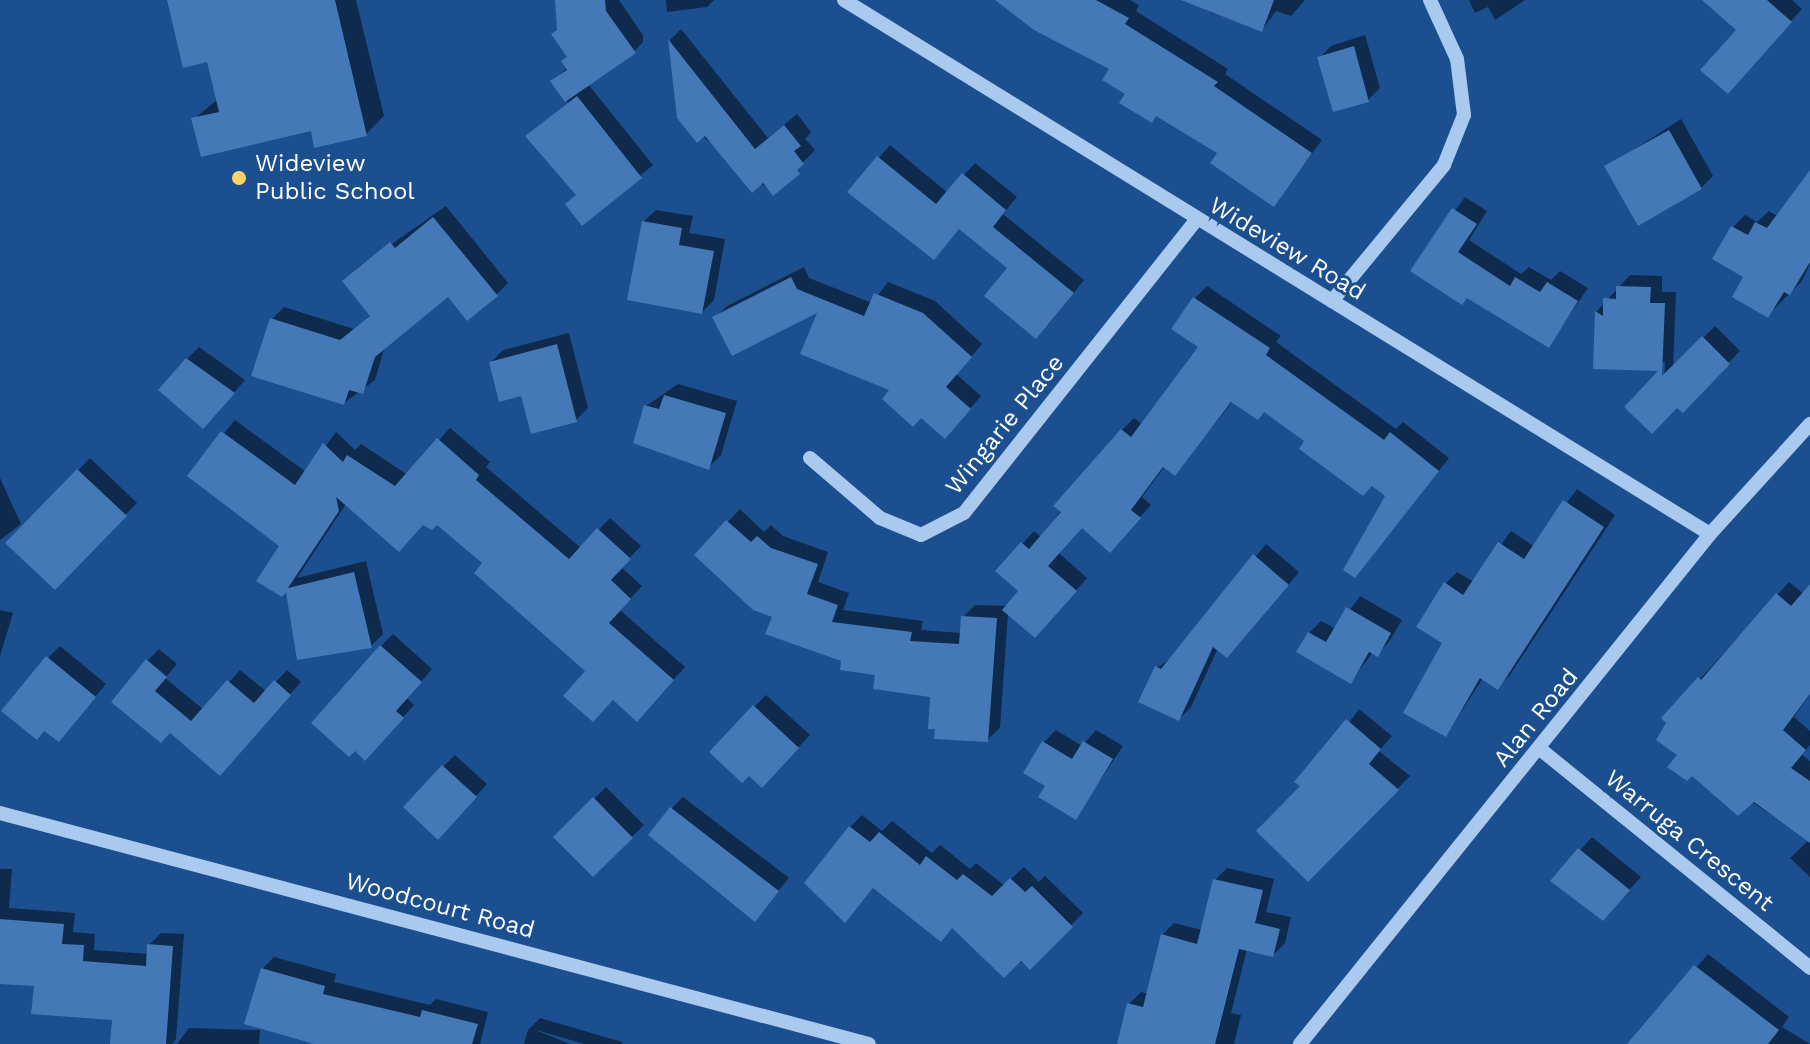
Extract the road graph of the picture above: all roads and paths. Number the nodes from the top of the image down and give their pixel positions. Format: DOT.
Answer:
graph roads {
  1 [pos="844,0"];
  2 [pos="1430,0"];
  3 [pos="1196,220"];
  4 [pos="1332,301"];
  5 [pos="1810,424"];
  6 [pos="810,458"];
  7 [pos="1710,534"];
  8 [pos="1540,749"];
  9 [pos="0,813"];
  10 [pos="1810,968"];
  11 [pos="869,1044"];
  12 [pos="1300,1044"];
  1 -- 3 [label="street, Wideview Road"];
  2 -- 4 [label="street"];
  3 -- 4 [label="street, Wideview Road"];
  3 -- 6 [label="street, Wingarie Place"];
  4 -- 7 [label="street, Wideview Road"];
  5 -- 7 [label="street, Alan Road"];
  7 -- 8 [label="street, Alan Road"];
  8 -- 10 [label="street, Warruga Crescent"];
  8 -- 12 [label="street, Alan Road"];
  9 -- 11 [label="street, Woodcourt Road"];
}
